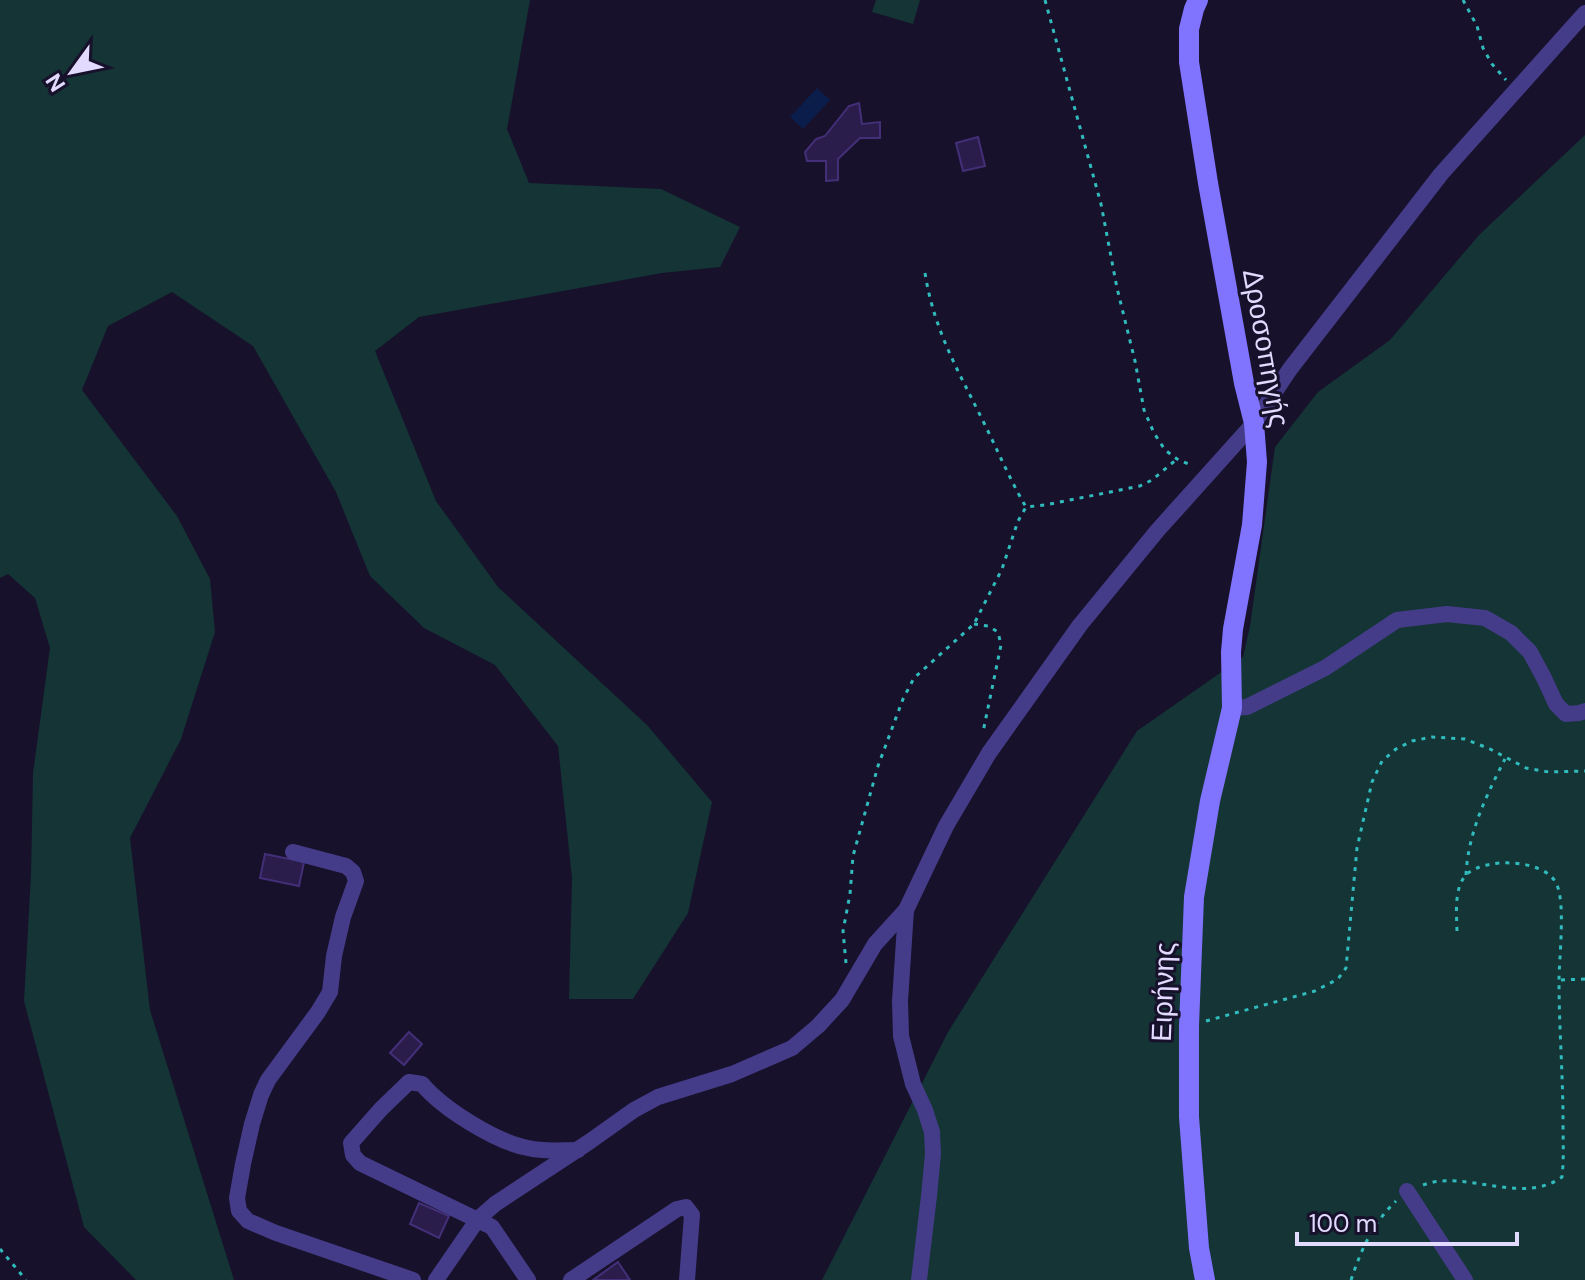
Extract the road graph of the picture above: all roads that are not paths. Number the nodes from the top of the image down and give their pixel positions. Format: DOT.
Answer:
graph roads {
  1 [pos="1198,0"];
  2 [pos="1585,13"];
  3 [pos="1254,423"];
  4 [pos="1232,708"];
  5 [pos="1585,711"];
  6 [pos="293,852"];
  7 [pos="906,910"];
  8 [pos="578,1150"];
  9 [pos="1407,1191"];
  10 [pos="478,1219"];
  11 [pos="413,1280"];
  12 [pos="436,1280"];
  13 [pos="528,1280"];
  14 [pos="571,1280"];
  15 [pos="687,1280"];
  16 [pos="919,1280"];
  17 [pos="1205,1280"];
  18 [pos="1465,1280"];
  1 -- 3 [label="street, Δροσοπηγής"];
  2 -- 3 [label="street"];
  3 -- 4 [label="street, Δροσοπηγής"];
  3 -- 7 [label="street"];
  4 -- 5 [label="street"];
  4 -- 17 [label="street, Ειρήνης"];
  6 -- 11 [label="street"];
  7 -- 8 [label="street"];
  7 -- 16 [label="street"];
  8 -- 10 [label="street"];
  8 -- 10 [label="street"];
  9 -- 18 [label="street"];
  10 -- 12 [label="street"];
  10 -- 13 [label="street"];
  14 -- 15 [label="street"];
}
